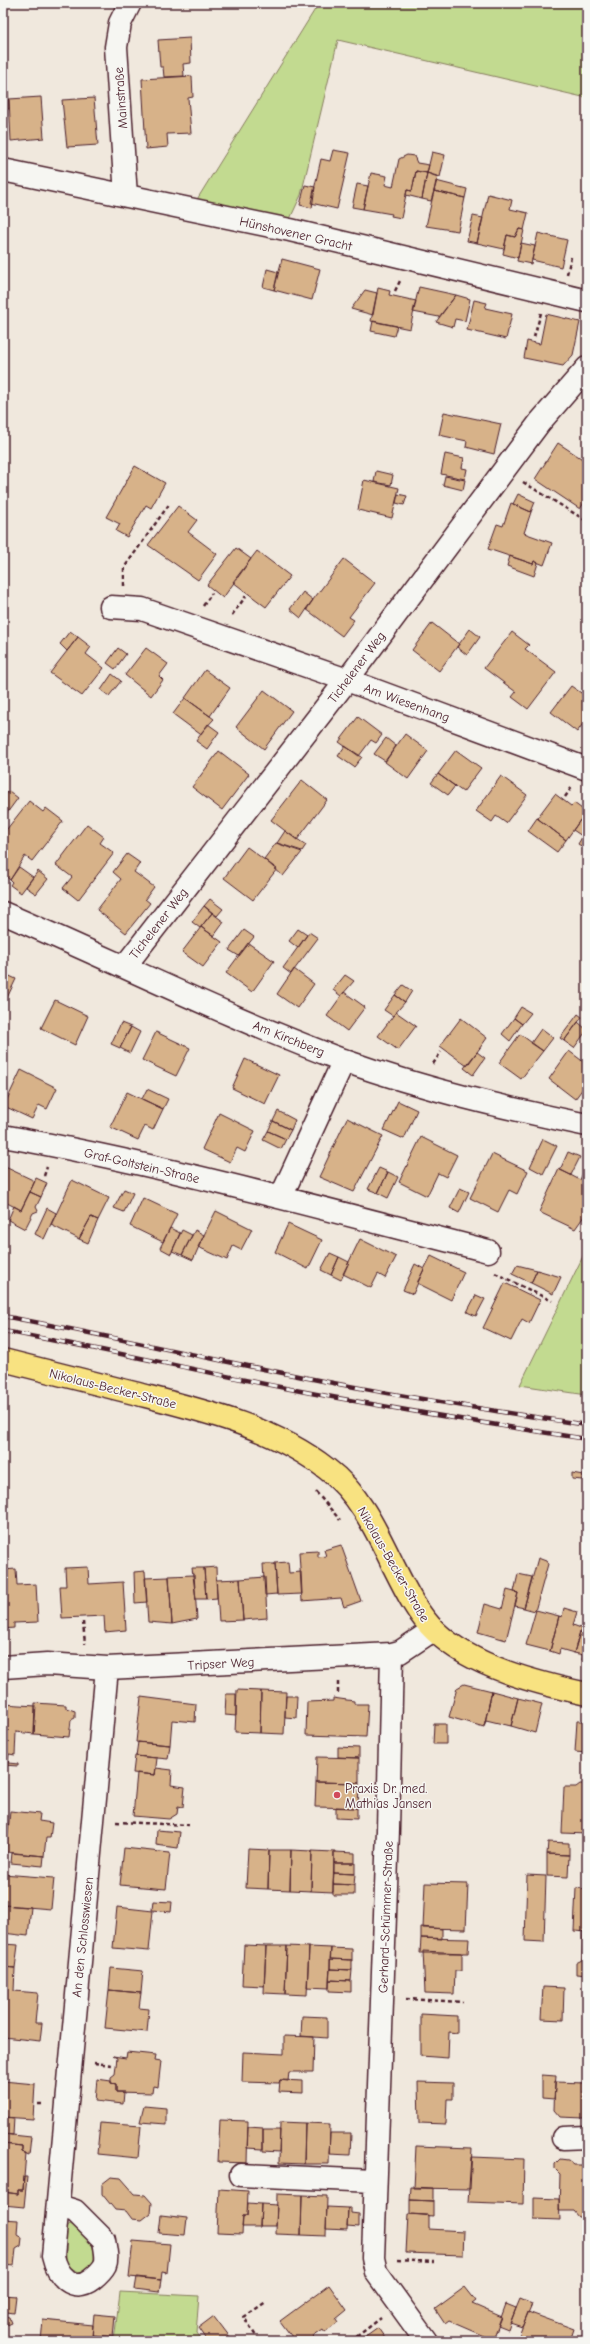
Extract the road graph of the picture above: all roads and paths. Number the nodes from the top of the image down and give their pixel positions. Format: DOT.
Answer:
graph roads {
  1 [pos="130,3"];
  2 [pos="3,170"];
  3 [pos="126,196"];
  4 [pos="587,301"];
  5 [pos="587,368"];
  6 [pos="504,470"];
  7 [pos="170,503"];
  8 [pos="586,520"];
  9 [pos="117,608"];
  10 [pos="347,680"];
  11 [pos="587,769"];
  12 [pos="3,913"];
  13 [pos="125,966"];
  14 [pos="344,1060"];
  15 [pos="587,1125"];
  16 [pos="3,1136"];
  17 [pos="281,1197"];
  18 [pos="488,1260"];
  19 [pos="552,1301"];
  20 [pos="3,1360"];
  21 [pos="315,1491"];
  22 [pos="345,1524"];
  23 [pos="433,1630"];
  24 [pos="392,1654"];
  25 [pos="3,1667"];
  26 [pos="107,1668"];
  27 [pos="587,1694"];
  28 [pos="93,1820"];
  29 [pos="189,1825"];
  30 [pos="381,1997"];
  31 [pos="463,2002"];
  32 [pos="587,2137"];
  33 [pos="564,2138"];
  34 [pos="241,2175"];
  35 [pos="374,2180"];
  36 [pos="59,2206"];
  37 [pos="372,2258"];
  38 [pos="434,2262"];
  39 [pos="266,2302"];
  40 [pos="399,2305"];
  41 [pos="259,2341"];
  42 [pos="351,2341"];
  43 [pos="426,2341"];
  1 -- 3 [label="street, Mainstraße"];
  2 -- 3 [label="street, Hünshovener Gracht"];
  3 -- 4 [label="street, Hünshovener Gracht"];
  5 -- 6 [label="street, Tichelener Weg"];
  6 -- 8 [label="path"];
  6 -- 10 [label="street, Tichelener Weg"];
  7 -- 9 [label="path"];
  9 -- 10 [label="street, Am Wiesenhang"];
  10 -- 11 [label="street, Am Wiesenhang"];
  10 -- 13 [label="street, Tichelener Weg"];
  12 -- 13 [label="street, Am Kirchberg"];
  13 -- 14 [label="street, Am Kirchberg"];
  14 -- 15 [label="street, Am Kirchberg"];
  14 -- 17 [label="street"];
  16 -- 17 [label="street, Graf-Goltstein-Straße"];
  17 -- 18 [label="street, Graf-Goltstein-Straße"];
  18 -- 19 [label="path"];
  20 -- 23 [label="main road, Nikolaus-Becker-Straße"];
  21 -- 22 [label="path"];
  23 -- 24 [label="street, Tripser Weg"];
  23 -- 27 [label="main road, Nikolaus-Becker-Straße"];
  24 -- 26 [label="street, Tripser Weg"];
  24 -- 30 [label="street, Gerhard-Schümmer-Straße"];
  25 -- 26 [label="street, Tripser Weg"];
  26 -- 28 [label="street, An den Schlosswiesen"];
  28 -- 29 [label="path"];
  28 -- 36 [label="street, An den Schlosswiesen"];
  30 -- 31 [label="path"];
  30 -- 35 [label="street, Gerhard-Schümmer-Straße"];
  32 -- 33 [label="street"];
  34 -- 35 [label="street"];
  35 -- 37 [label="street, Gerhard-Schümmer-Straße"];
  37 -- 38 [label="path"];
  37 -- 40 [label="street, Gerhard-Schümmer-Straße"];
  39 -- 41 [label="path"];
  40 -- 42 [label="path"];
  40 -- 43 [label="street, Gerhard-Schümmer-Straße"];
}
